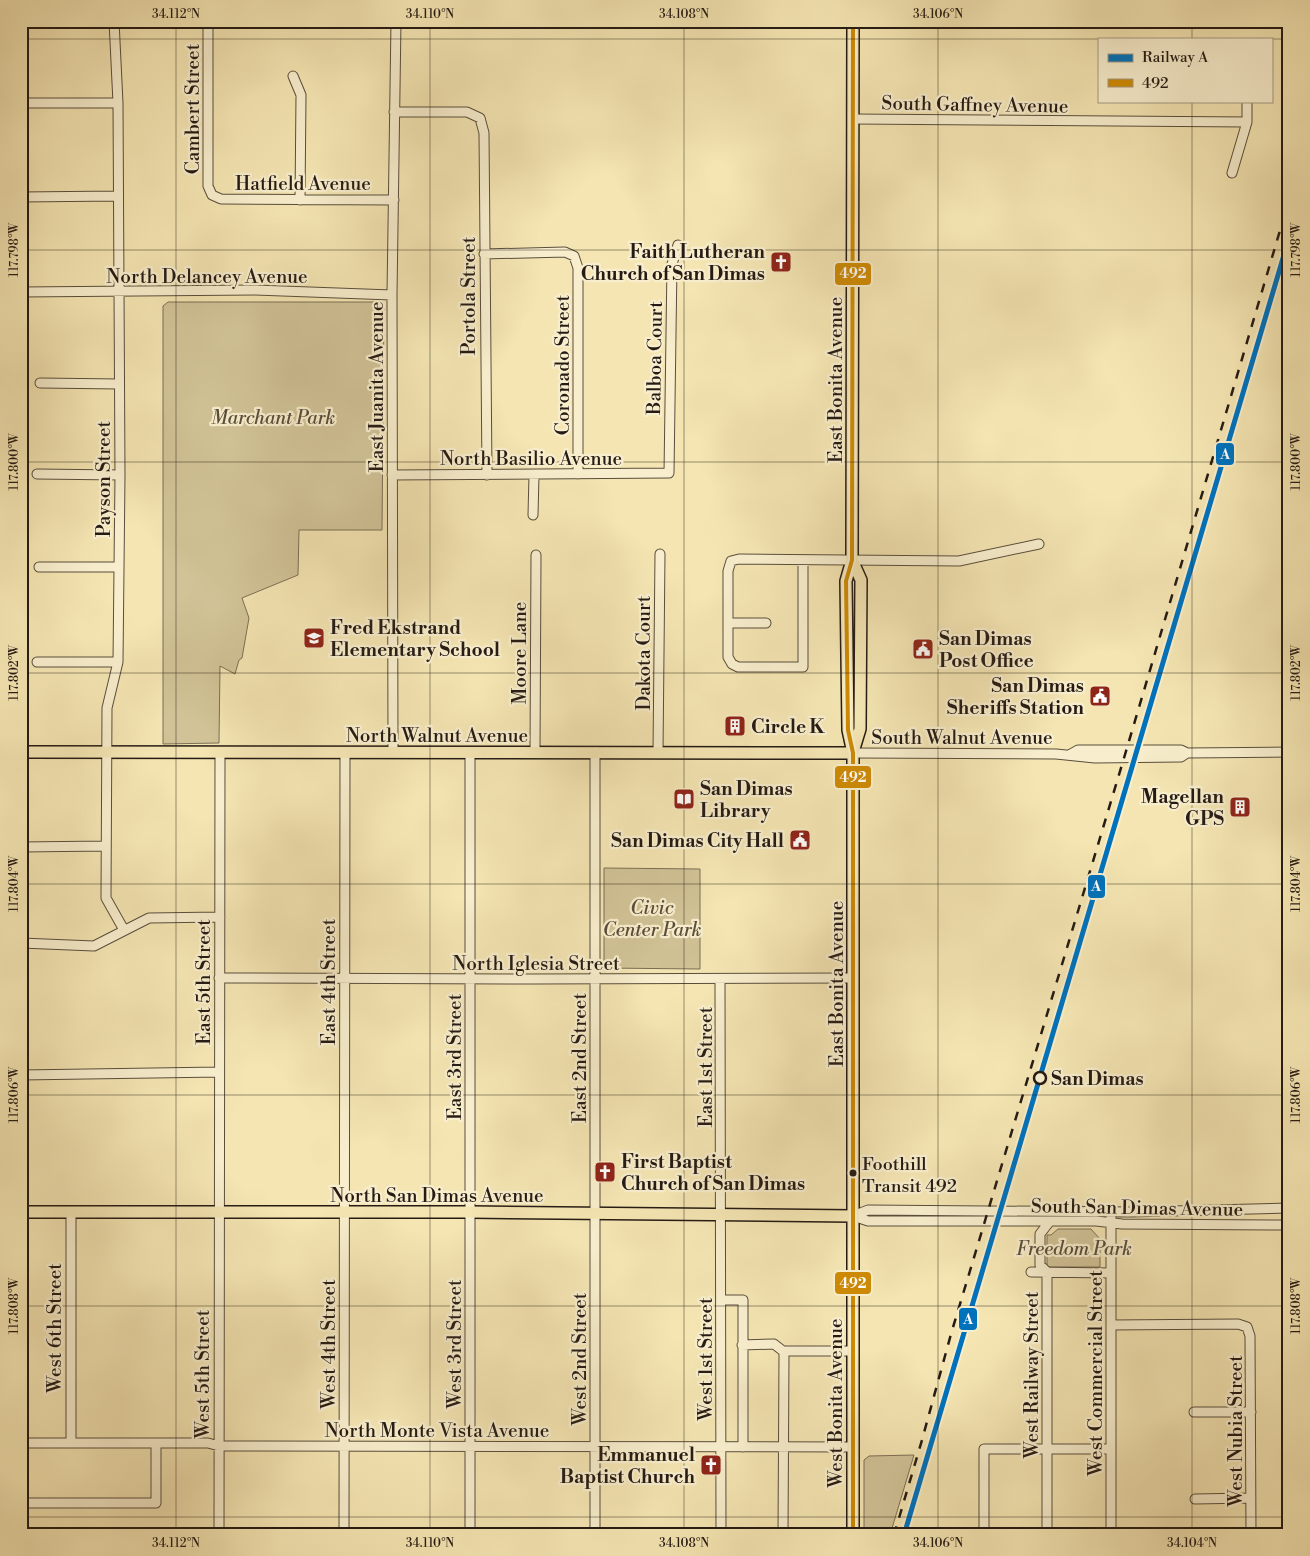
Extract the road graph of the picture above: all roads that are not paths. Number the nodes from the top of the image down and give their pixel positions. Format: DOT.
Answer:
graph roads {
  1 [pos="114,21"];
  2 [pos="208,21"];
  3 [pos="396,21"];
  4 [pos="852,21"];
  5 [pos="293,76"];
  6 [pos="1247,102"];
  7 [pos="21,103"];
  8 [pos="118,103"];
  9 [pos="394,112"];
  10 [pos="853,119"];
  11 [pos="1247,122"];
  12 [pos="1232,173"];
  13 [pos="212,195"];
  14 [pos="118,196"];
  15 [pos="21,197"];
  16 [pos="300,200"];
  17 [pos="394,200"];
  18 [pos="678,245"];
  19 [pos="484,254"];
  20 [pos="21,292"];
  21 [pos="119,292"];
  22 [pos="392,294"];
  23 [pos="40,383"];
  24 [pos="119,384"];
  25 [pos="669,473"];
  26 [pos="37,474"];
  27 [pos="578,474"];
  28 [pos="392,475"];
  29 [pos="487,475"];
  30 [pos="534,475"];
  31 [pos="120,476"];
  32 [pos="533,515"];
  33 [pos="1039,544"];
  34 [pos="660,554"];
  35 [pos="536,555"];
  36 [pos="803,560"];
  37 [pos="852,560"];
  38 [pos="39,567"];
  39 [pos="119,567"];
  40 [pos="728,623"];
  41 [pos="766,623"];
  42 [pos="37,662"];
  43 [pos="118,662"];
  44 [pos="21,752"];
  45 [pos="106,752"];
  46 [pos="220,752"];
  47 [pos="345,752"];
  48 [pos="393,752"];
  49 [pos="470,752"];
  50 [pos="535,752"];
  51 [pos="595,752"];
  52 [pos="658,752"];
  53 [pos="1289,752"];
  54 [pos="853,753"];
  55 [pos="106,846"];
  56 [pos="21,848"];
  57 [pos="220,917"];
  58 [pos="124,930"];
  59 [pos="21,943"];
  60 [pos="219,978"];
  61 [pos="854,978"];
  62 [pos="345,979"];
  63 [pos="470,979"];
  64 [pos="595,979"];
  65 [pos="720,979"];
  66 [pos="218,1072"];
  67 [pos="21,1075"];
  68 [pos="1289,1208"];
  69 [pos="21,1212"];
  70 [pos="71,1212"];
  71 [pos="344,1212"];
  72 [pos="470,1212"];
  73 [pos="1111,1212"];
  74 [pos="218,1213"];
  75 [pos="595,1214"];
  76 [pos="721,1214"];
  77 [pos="853,1216"];
  78 [pos="1050,1221"];
  79 [pos="1111,1223"];
  80 [pos="1289,1224"];
  81 [pos="1031,1272"];
  82 [pos="1047,1272"];
  83 [pos="1111,1273"];
  84 [pos="721,1300"];
  85 [pos="1111,1324"];
  86 [pos="742,1345"];
  87 [pos="783,1351"];
  88 [pos="853,1351"];
  89 [pos="1194,1412"];
  90 [pos="1251,1412"];
  91 [pos="21,1443"];
  92 [pos="71,1443"];
  93 [pos="156,1443"];
  94 [pos="219,1446"];
  95 [pos="595,1446"];
  96 [pos="344,1447"];
  97 [pos="470,1447"];
  98 [pos="721,1447"];
  99 [pos="743,1447"];
  100 [pos="783,1447"];
  101 [pos="853,1447"];
  102 [pos="1047,1449"];
  103 [pos="1111,1449"];
  104 [pos="1251,1498"];
  105 [pos="1194,1499"];
  106 [pos="21,1503"];
  107 [pos="853,1533"];
  108 [pos="219,1535"];
  109 [pos="344,1535"];
  110 [pos="470,1535"];
  111 [pos="595,1535"];
  112 [pos="721,1535"];
  113 [pos="783,1535"];
  114 [pos="984,1535"];
  115 [pos="1047,1535"];
  116 [pos="1111,1535"];
  117 [pos="1251,1535"];
  1 -- 8 [label="street, Payson Street"];
  2 -- 13 [label="street, Cambert Street"];
  3 -- 9 [label="street, East Juanita Avenue"];
  4 -- 10 [label="main road, East Bonita Avenue"];
  5 -- 16 [label="street"];
  6 -- 11 [label="street"];
  7 -- 8 [label="street"];
  8 -- 14 [label="street, Payson Street"];
  9 -- 17 [label="street, East Juanita Avenue"];
  9 -- 19 [label="street, Portola Street"];
  10 -- 11 [label="street, South Gaffney Avenue"];
  10 -- 37 [label="main road, East Bonita Avenue"];
  11 -- 12 [label="street"];
  13 -- 16 [label="street, Hatfield Avenue"];
  14 -- 15 [label="street"];
  14 -- 21 [label="street, Payson Street"];
  16 -- 17 [label="street, Hatfield Avenue"];
  17 -- 22 [label="street, East Juanita Avenue"];
  18 -- 25 [label="street, Balboa Court"];
  19 -- 27 [label="street, Coronado Street"];
  19 -- 29 [label="street, Portola Street"];
  20 -- 21 [label="street, North Delancey Avenue"];
  21 -- 22 [label="street, North Delancey Avenue"];
  21 -- 24 [label="street, Payson Street"];
  22 -- 28 [label="street, East Juanita Avenue"];
  23 -- 24 [label="street"];
  24 -- 31 [label="street, Payson Street"];
  25 -- 27 [label="street, North Basilio Avenue"];
  26 -- 31 [label="street"];
  27 -- 30 [label="street, North Basilio Avenue"];
  28 -- 29 [label="street, North Basilio Avenue"];
  28 -- 48 [label="street, East Juanita Avenue"];
  29 -- 30 [label="street, North Basilio Avenue"];
  30 -- 32 [label="street"];
  31 -- 39 [label="street, Payson Street"];
  33 -- 37 [label="street"];
  34 -- 52 [label="street, Dakota Court"];
  35 -- 50 [label="street, Moore Lane"];
  36 -- 37 [label="street"];
  36 -- 40 [label="street"];
  36 -- 40 [label="street"];
  37 -- 54 [label="main road, East Bonita Avenue"];
  38 -- 39 [label="street"];
  39 -- 43 [label="street, Payson Street"];
  40 -- 41 [label="street"];
  42 -- 43 [label="street"];
  43 -- 45 [label="street, Payson Street"];
  44 -- 45 [label="main road, North Walnut Avenue"];
  45 -- 46 [label="main road, North Walnut Avenue"];
  45 -- 55 [label="street, Payson Street"];
  46 -- 47 [label="main road, North Walnut Avenue"];
  46 -- 57 [label="street, East 5th Street"];
  47 -- 48 [label="main road, North Walnut Avenue"];
  47 -- 62 [label="street, East 4th Street"];
  48 -- 49 [label="main road, North Walnut Avenue"];
  49 -- 50 [label="main road, North Walnut Avenue"];
  49 -- 63 [label="street, East 3rd Street"];
  50 -- 51 [label="main road, North Walnut Avenue"];
  51 -- 52 [label="main road, North Walnut Avenue"];
  51 -- 64 [label="street, East 2nd Street"];
  52 -- 54 [label="main road, North Walnut Avenue"];
  53 -- 54 [label="street, South Walnut Avenue"];
  54 -- 61 [label="main road, East Bonita Avenue"];
  55 -- 56 [label="street"];
  55 -- 58 [label="street, Payson Street"];
  57 -- 58 [label="street"];
  57 -- 60 [label="street, East 5th Street"];
  58 -- 59 [label="street"];
  60 -- 62 [label="street, North Iglesia Street"];
  60 -- 66 [label="street, East 5th Street"];
  61 -- 65 [label="street, North Iglesia Street"];
  61 -- 77 [label="main road, East Bonita Avenue"];
  62 -- 63 [label="street, North Iglesia Street"];
  62 -- 71 [label="street, East 4th Street"];
  63 -- 64 [label="street, North Iglesia Street"];
  63 -- 72 [label="street, East 3rd Street"];
  64 -- 65 [label="street, North Iglesia Street"];
  64 -- 75 [label="street, East 2nd Street"];
  65 -- 76 [label="street, East 1st Street"];
  66 -- 67 [label="street"];
  66 -- 74 [label="street, East 5th Street"];
  68 -- 73 [label="street, South San Dimas Avenue"];
  69 -- 70 [label="main road, North San Dimas Avenue"];
  70 -- 74 [label="main road, North San Dimas Avenue"];
  70 -- 92 [label="street, West 6th Street"];
  71 -- 72 [label="main road, North San Dimas Avenue"];
  71 -- 74 [label="main road, North San Dimas Avenue"];
  71 -- 96 [label="street, West 4th Street"];
  72 -- 75 [label="main road, North San Dimas Avenue"];
  72 -- 97 [label="street, West 3rd Street"];
  73 -- 77 [label="street, South San Dimas Avenue"];
  73 -- 79 [label="street, West Commercial Street"];
  74 -- 94 [label="street, West 5th Street"];
  75 -- 76 [label="main road, North San Dimas Avenue"];
  75 -- 95 [label="street, West 2nd Street"];
  76 -- 77 [label="main road, North San Dimas Avenue"];
  76 -- 84 [label="street, West 1st Street"];
  77 -- 78 [label="street, South San Dimas Avenue"];
  77 -- 88 [label="main road, West Bonita Avenue"];
  78 -- 79 [label="street, South San Dimas Avenue"];
  78 -- 82 [label="street, West Railway Street"];
  79 -- 80 [label="street, South San Dimas Avenue"];
  79 -- 83 [label="street, West Commercial Street"];
  81 -- 82 [label="street"];
  82 -- 83 [label="street"];
  82 -- 102 [label="street, West Railway Street"];
  83 -- 85 [label="street, West Commercial Street"];
  84 -- 86 [label="street"];
  84 -- 98 [label="street, West 1st Street"];
  85 -- 90 [label="street, West Nubia Street"];
  85 -- 103 [label="street, West Commercial Street"];
  86 -- 87 [label="street"];
  86 -- 99 [label="street"];
  87 -- 88 [label="street"];
  87 -- 100 [label="street"];
  88 -- 101 [label="main road, West Bonita Avenue"];
  89 -- 90 [label="street"];
  90 -- 104 [label="street, West Nubia Street"];
  91 -- 92 [label="street, North Monte Vista Avenue"];
  92 -- 93 [label="street, North Monte Vista Avenue"];
  93 -- 94 [label="street, North Monte Vista Avenue"];
  93 -- 106 [label="street"];
  94 -- 96 [label="street, North Monte Vista Avenue"];
  94 -- 108 [label="street, West 5th Street"];
  95 -- 97 [label="street, North Monte Vista Avenue"];
  95 -- 98 [label="street, North Monte Vista Avenue"];
  95 -- 111 [label="street, West 2nd Street"];
  96 -- 97 [label="street, North Monte Vista Avenue"];
  96 -- 109 [label="street, West 4th Street"];
  97 -- 110 [label="street, West 3rd Street"];
  98 -- 99 [label="street, North Monte Vista Avenue"];
  98 -- 112 [label="street, West 1st Street"];
  99 -- 100 [label="street, North Monte Vista Avenue"];
  100 -- 101 [label="street, North Monte Vista Avenue"];
  100 -- 113 [label="street"];
  101 -- 107 [label="main road, West Bonita Avenue"];
  102 -- 103 [label="street"];
  102 -- 114 [label="street"];
  102 -- 115 [label="street, West Railway Street"];
  103 -- 116 [label="street, West Commercial Street"];
  104 -- 105 [label="street"];
  104 -- 117 [label="street, West Nubia Street"];
}
